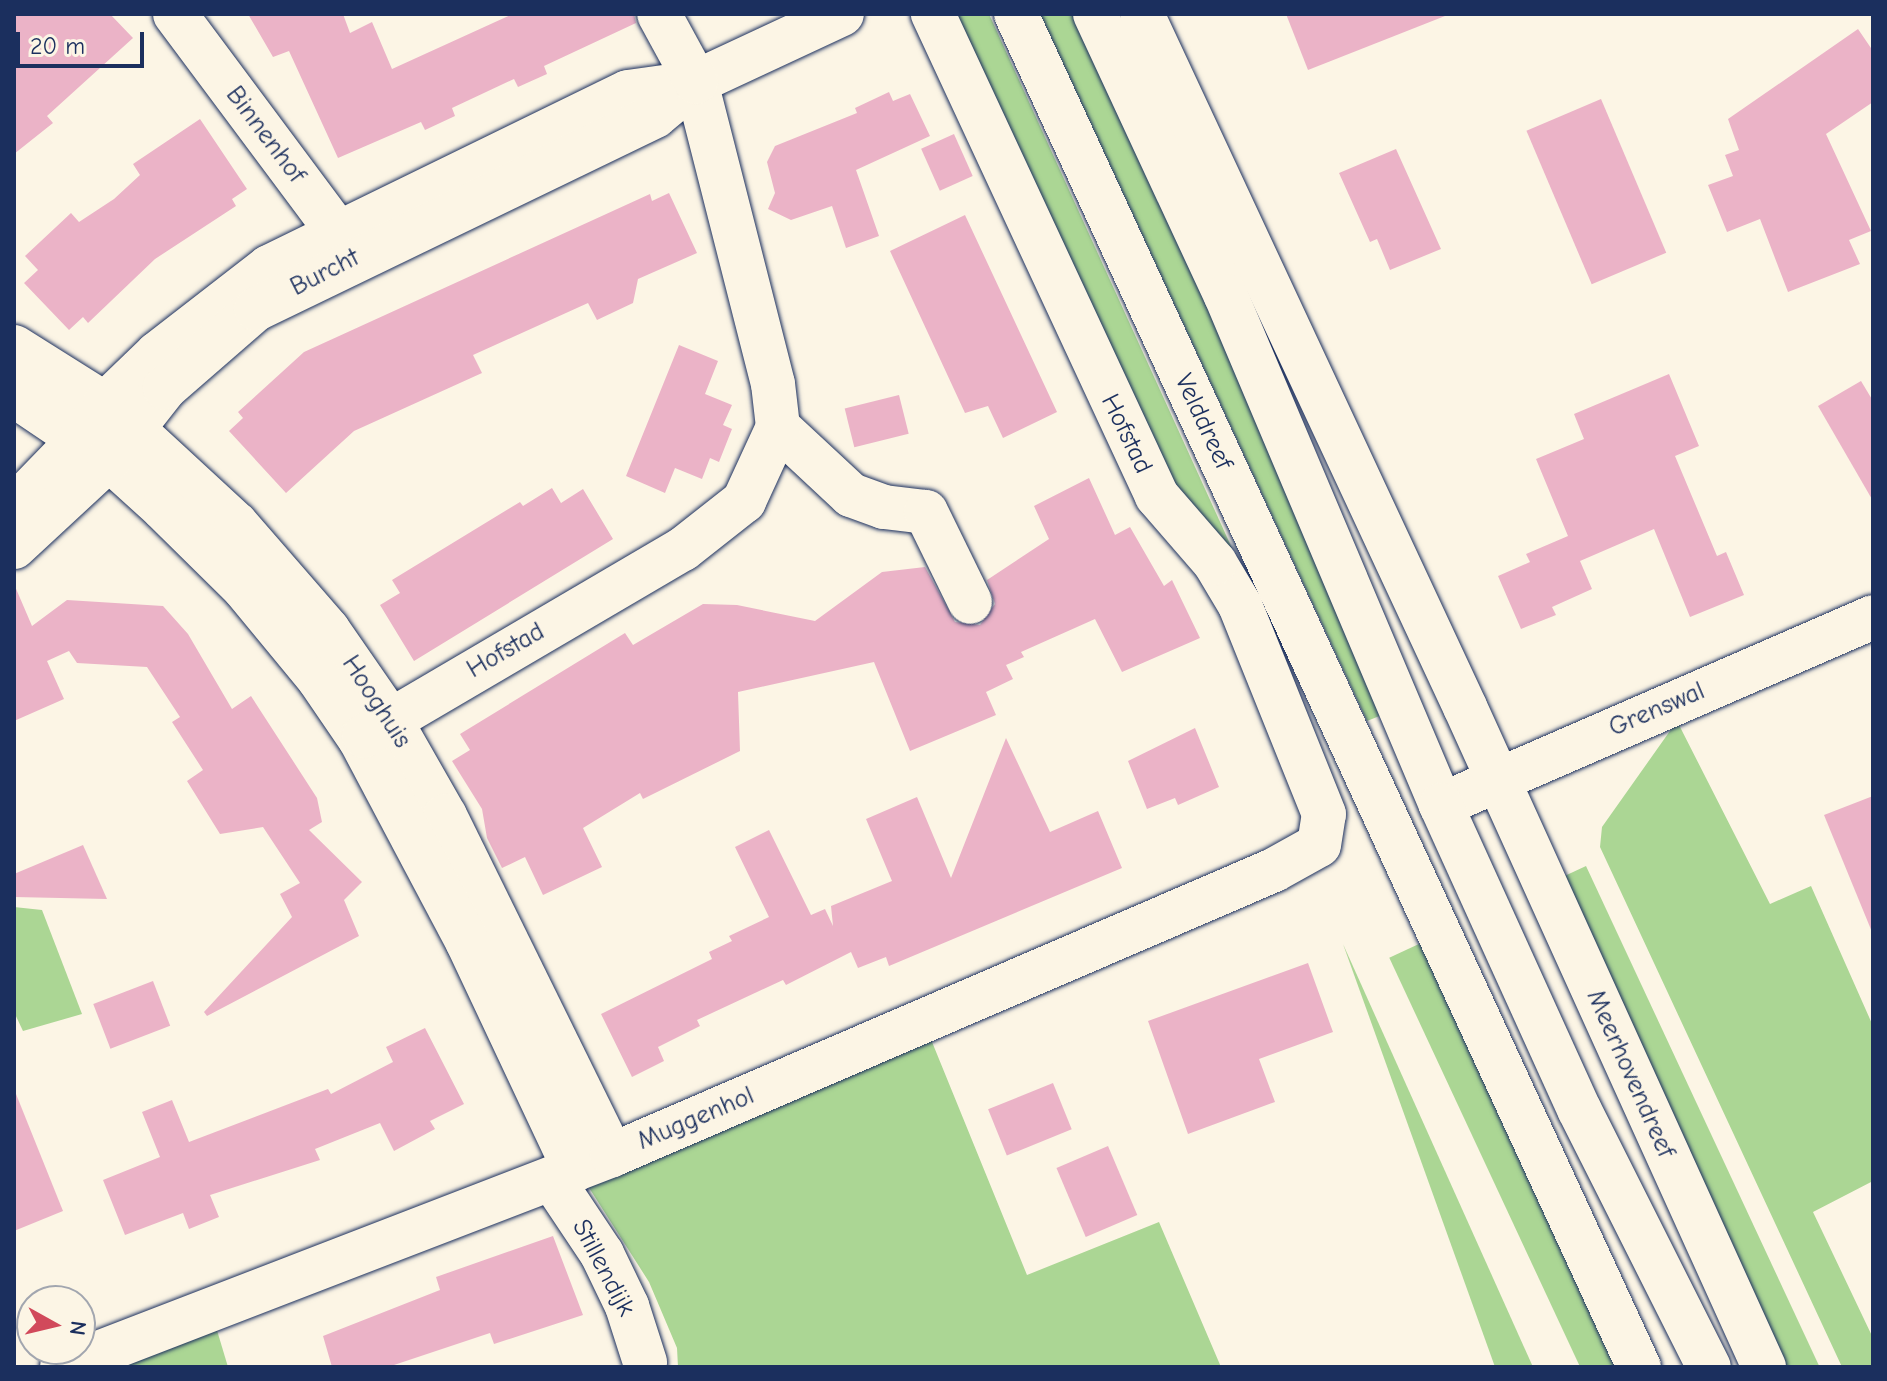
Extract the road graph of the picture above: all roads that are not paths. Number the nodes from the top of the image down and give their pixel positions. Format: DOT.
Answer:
graph roads {
  1 [pos="175,14"];
  2 [pos="659,14"];
  3 [pos="842,14"];
  4 [pos="933,14"];
  5 [pos="1016,14"];
  6 [pos="1095,14"];
  7 [pos="1142,14"];
  8 [pos="696,82"];
  9 [pos="342,245"];
  10 [pos="14,347"];
  11 [pos="14,395"];
  12 [pos="778,427"];
  13 [pos="107,433"];
  14 [pos="14,507"];
  15 [pos="14,547"];
  16 [pos="970,602"];
  17 [pos="1873,617"];
  18 [pos="374,728"];
  19 [pos="1498,780"];
  20 [pos="1441,805"];
  21 [pos="1319,845"];
  22 [pos="579,1168"];
  23 [pos="645,1362"];
  24 [pos="62,1367"];
  25 [pos="1639,1367"];
  26 [pos="1709,1367"];
  27 [pos="1764,1367"];
  1 -- 9 [label="street, Binnenhof"];
  2 -- 8 [label="street"];
  3 -- 8 [label="street, Burcht"];
  4 -- 21 [label="street, Hofstad"];
  5 -- 25 [label="street, Velddreef"];
  6 -- 20 [label="street"];
  7 -- 19 [label="street"];
  8 -- 9 [label="street, Burcht"];
  8 -- 12 [label="street"];
  9 -- 13 [label="street, Burcht"];
  10 -- 13 [label="street, Hooghuis"];
  11 -- 13 [label="street, Hooghuis"];
  12 -- 16 [label="street"];
  12 -- 18 [label="street, Hofstad"];
  13 -- 14 [label="street, Burcht"];
  13 -- 15 [label="street, Burcht"];
  13 -- 18 [label="street, Hooghuis"];
  17 -- 19 [label="street, Grenswal"];
  18 -- 22 [label="street, Hooghuis"];
  19 -- 20 [label="street, Grenswal"];
  19 -- 27 [label="street, Meerhovendreef"];
  20 -- 26 [label="street"];
  21 -- 22 [label="street, Muggenhol"];
  22 -- 23 [label="street, Stillendijk"];
  22 -- 24 [label="street, Muggenhol"];
}
